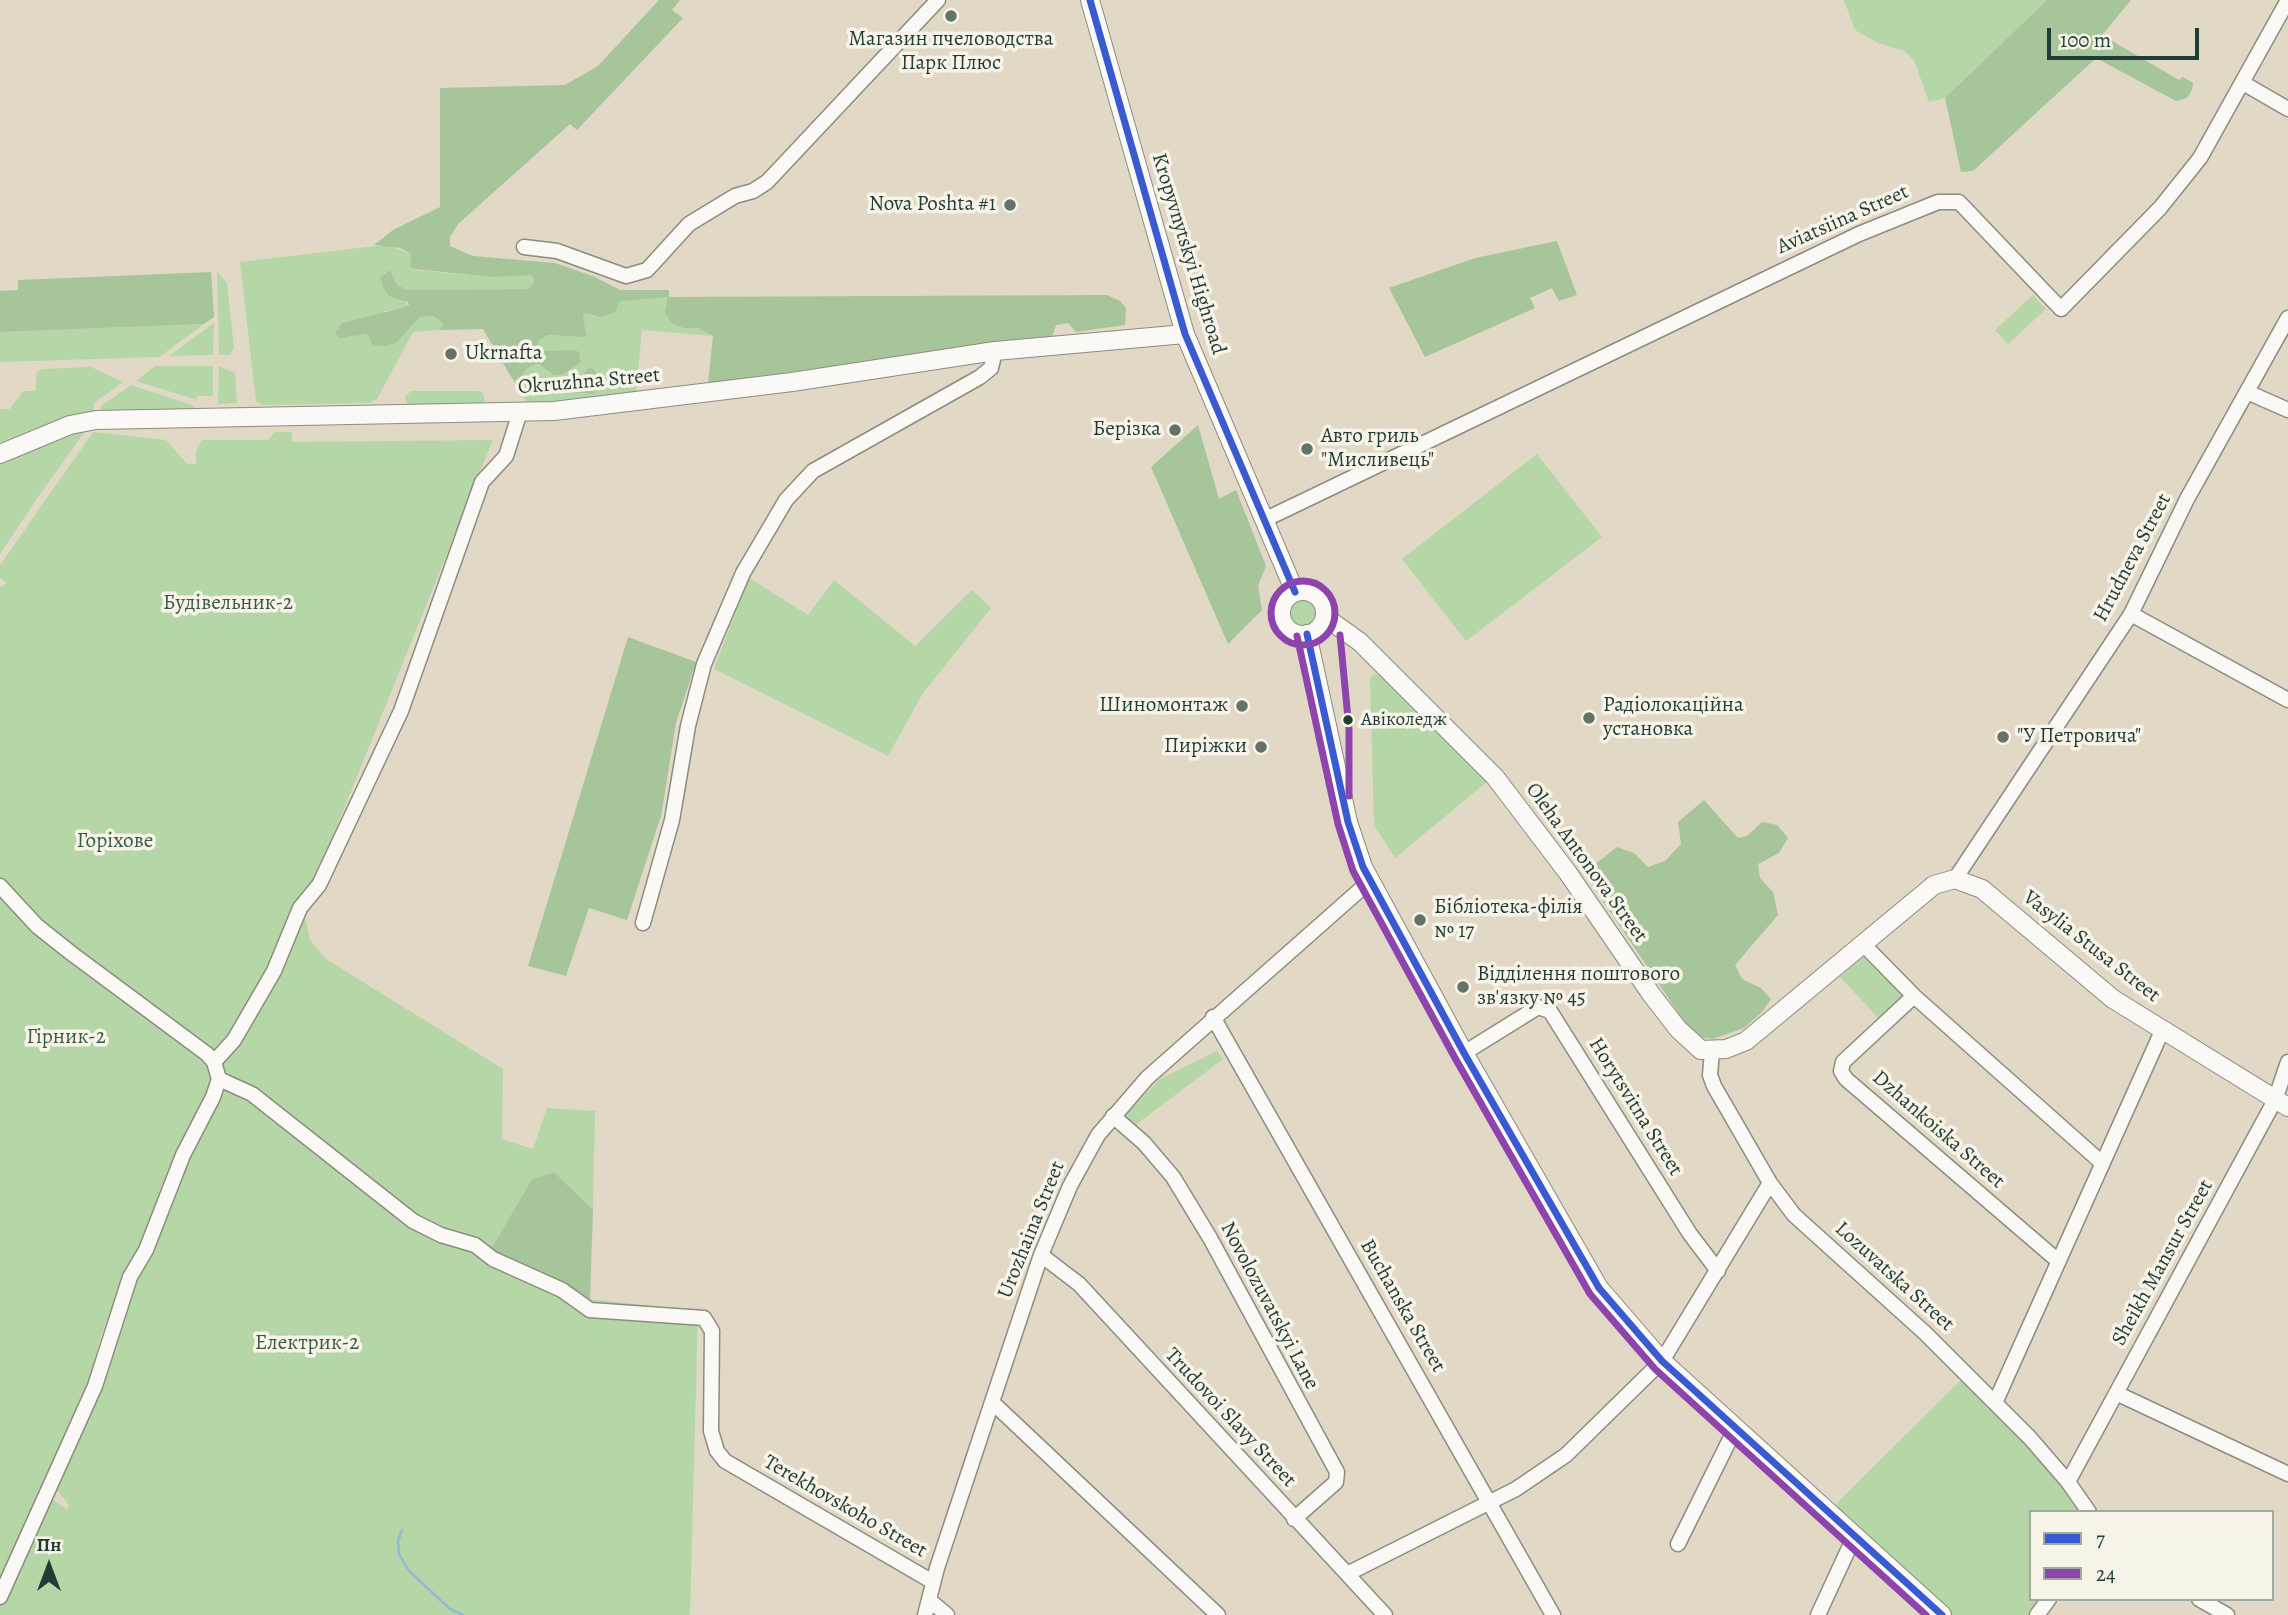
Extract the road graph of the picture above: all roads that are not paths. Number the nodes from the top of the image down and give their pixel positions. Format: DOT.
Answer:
graph roads {
  1 [pos="938,0"];
  2 [pos="1090,0"];
  3 [pos="2288,0"];
  4 [pos="2243,83"];
  5 [pos="2288,109"];
  6 [pos="524,247"];
  7 [pos="2288,318"];
  8 [pos="1185,334"];
  9 [pos="995,351"];
  10 [pos="2246,392"];
  11 [pos="2288,410"];
  12 [pos="520,412"];
  13 [pos="0,454"];
  14 [pos="1266,520"];
  15 [pos="1295,592"];
  16 [pos="2131,614"];
  17 [pos="1325,617"];
  18 [pos="1307,634"];
  19 [pos="2288,700"];
  20 [pos="1955,879"];
  21 [pos="1370,881"];
  22 [pos="0,886"];
  23 [pos="643,923"];
  24 [pos="1863,944"];
  25 [pos="1914,996"];
  26 [pos="1213,1017"];
  27 [pos="2162,1031"];
  28 [pos="1712,1051"];
  29 [pos="1464,1053"];
  30 [pos="214,1062"];
  31 [pos="2288,1062"];
  32 [pos="219,1079"];
  33 [pos="2282,1104"];
  34 [pos="1113,1116"];
  35 [pos="2102,1163"];
  36 [pos="1770,1183"];
  37 [pos="1041,1255"];
  38 [pos="2057,1260"];
  39 [pos="1718,1271"];
  40 [pos="1662,1361"];
  41 [pos="2116,1393"];
  42 [pos="992,1402"];
  43 [pos="1995,1403"];
  44 [pos="1736,1427"];
  45 [pos="2288,1474"];
  46 [pos="2068,1482"];
  47 [pos="1490,1503"];
  48 [pos="2088,1510"];
  49 [pos="1294,1519"];
  50 [pos="1855,1535"];
  51 [pos="1678,1544"];
  52 [pos="1347,1574"];
  53 [pos="4,1575"];
  54 [pos="933,1582"];
  55 [pos="0,1597"];
  56 [pos="929,1600"];
  57 [pos="2047,1601"];
  58 [pos="2202,1601"];
  59 [pos="925,1615"];
  60 [pos="947,1615"];
  61 [pos="1218,1615"];
  62 [pos="1385,1615"];
  63 [pos="1553,1615"];
  64 [pos="1818,1615"];
  65 [pos="1942,1615"];
  66 [pos="2036,1615"];
  67 [pos="2227,1615"];
  1 -- 6 [label="street"];
  2 -- 8 [label="main road, Kropyvnytskyi Highroad"];
  3 -- 4 [label="street, Aviatsiina Street"];
  4 -- 5 [label="street"];
  4 -- 14 [label="street, Aviatsiina Street"];
  7 -- 10 [label="street, Hrudneva Street"];
  8 -- 9 [label="main road, Okruzhna Street"];
  8 -- 14 [label="main road, Kropyvnytskyi Highroad"];
  9 -- 12 [label="main road, Okruzhna Street"];
  9 -- 23 [label="street"];
  10 -- 11 [label="street"];
  10 -- 16 [label="street, Hrudneva Street"];
  12 -- 13 [label="main road, Okruzhna Street"];
  12 -- 30 [label="street"];
  14 -- 15 [label="main road, Kropyvnytskyi Highroad"];
  15 -- 17 [label="main road"];
  15 -- 18 [label="main road"];
  16 -- 19 [label="street"];
  16 -- 20 [label="street, Hrudneva Street"];
  17 -- 18 [label="main road"];
  17 -- 28 [label="main road, Oleha Antonova Street"];
  18 -- 21 [label="main road"];
  20 -- 24 [label="main road"];
  20 -- 27 [label="main road, Vasylia Stusa Street"];
  21 -- 26 [label="street, Urozhaina Street"];
  21 -- 29 [label="main road"];
  22 -- 30 [label="street"];
  24 -- 25 [label="street"];
  24 -- 28 [label="main road"];
  25 -- 35 [label="street"];
  25 -- 38 [label="street, Dzhankoiska Street"];
  26 -- 34 [label="street, Urozhaina Street"];
  26 -- 47 [label="street, Buchanska Street"];
  27 -- 33 [label="main road, Vasylia Stusa Street"];
  27 -- 35 [label="street"];
  28 -- 36 [label="street, Lozuvatska Street"];
  29 -- 39 [label="street, Horytsvitna Street"];
  29 -- 40 [label="main road"];
  30 -- 32 [label="street"];
  31 -- 33 [label="street, Sheikh Mansur Street"];
  32 -- 53 [label="street"];
  32 -- 54 [label="street, Terekhovskoho Street"];
  33 -- 41 [label="street, Sheikh Mansur Street"];
  34 -- 37 [label="street, Urozhaina Street"];
  34 -- 49 [label="street, Novolozuvatskyi Lane"];
  35 -- 38 [label="street"];
  36 -- 39 [label="street"];
  36 -- 43 [label="street, Lozuvatska Street"];
  37 -- 42 [label="street, Urozhaina Street"];
  37 -- 49 [label="street, Trudovoi Slavy Street"];
  38 -- 43 [label="street"];
  39 -- 40 [label="street"];
  40 -- 44 [label="main road"];
  40 -- 47 [label="street"];
  41 -- 45 [label="street"];
  41 -- 46 [label="street, Sheikh Mansur Street"];
  42 -- 54 [label="street, Terekhovskoho Street"];
  42 -- 61 [label="street"];
  43 -- 46 [label="street, Lozuvatska Street"];
  44 -- 50 [label="main road"];
  44 -- 51 [label="street"];
  46 -- 48 [label="street, Lozuvatska Street"];
  47 -- 52 [label="street"];
  47 -- 63 [label="street, Buchanska Street"];
  49 -- 52 [label="street, Trudovoi Slavy Street"];
  50 -- 64 [label="street"];
  50 -- 65 [label="main road"];
  52 -- 62 [label="street, Trudovoi Slavy Street"];
  53 -- 55 [label="street"];
  54 -- 56 [label="street, Terekhovskoho Street"];
  56 -- 59 [label="street, Terekhovskoho Street"];
  56 -- 60 [label="street"];
  57 -- 66 [label="street"];
  58 -- 67 [label="street"];
}
